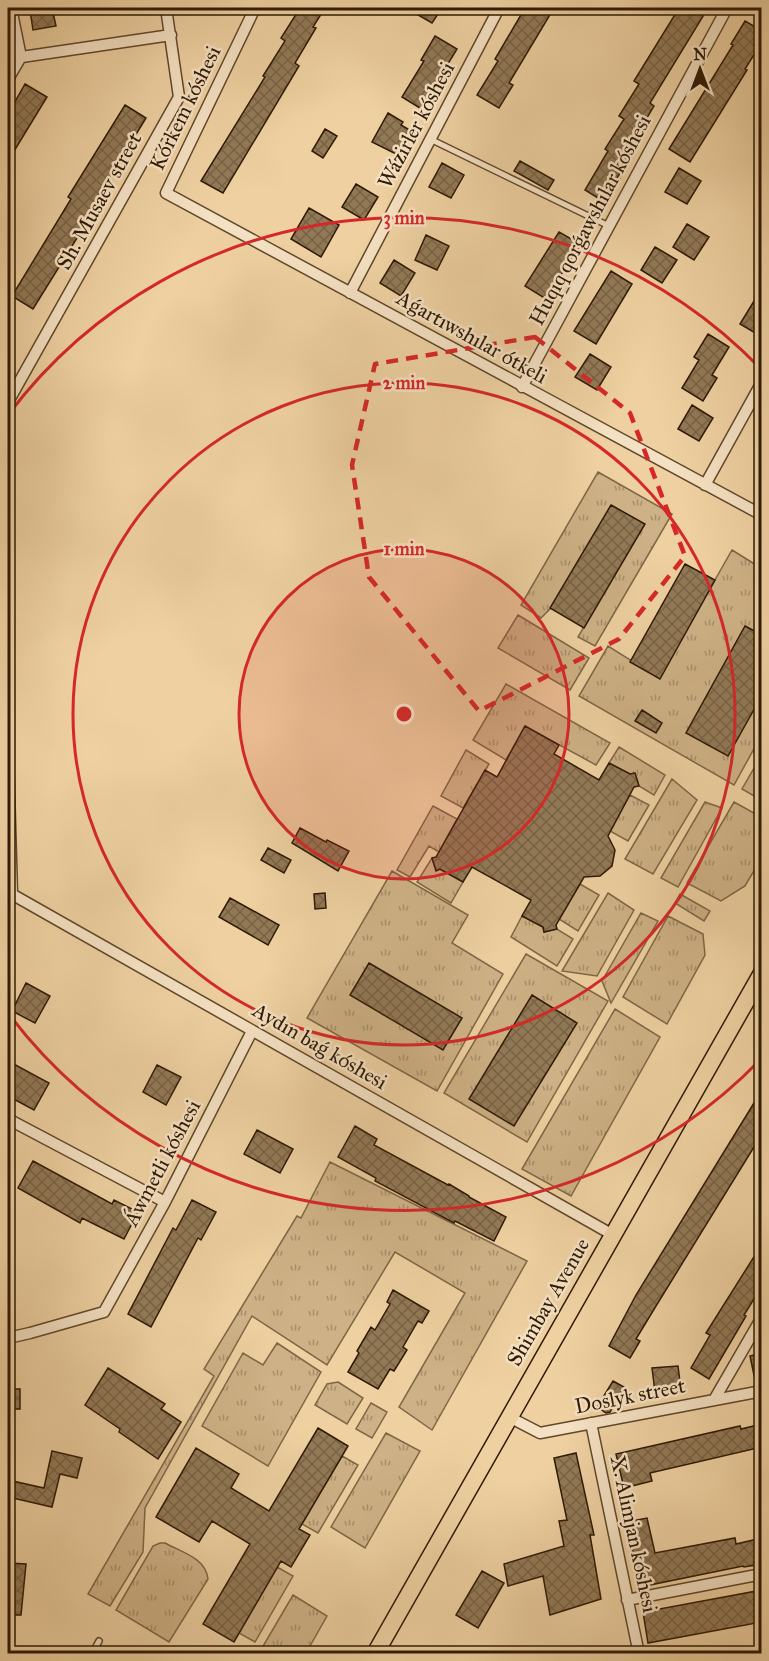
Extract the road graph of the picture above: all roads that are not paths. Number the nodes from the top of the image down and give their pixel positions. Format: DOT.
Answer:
graph roads {
  1 [pos="11,8"];
  2 [pos="166,8"];
  3 [pos="255,8"];
  4 [pos="499,8"];
  5 [pos="727,8"];
  6 [pos="171,35"];
  7 [pos="21,57"];
  8 [pos="8,59"];
  9 [pos="8,79"];
  10 [pos="430,139"];
  11 [pos="166,193"];
  12 [pos="609,226"];
  13 [pos="350,293"];
  14 [pos="762,382"];
  15 [pos="522,387"];
  16 [pos="8,402"];
  17 [pos="705,485"];
  18 [pos="762,515"];
  19 [pos="8,755"];
  20 [pos="9,895"];
  21 [pos="762,973"];
  22 [pos="252,1031"];
  23 [pos="8,1119"];
  24 [pos="165,1202"];
  25 [pos="612,1235"];
  26 [pos="762,1317"];
  27 [pos="8,1338"];
  28 [pos="762,1391"];
  29 [pos="714,1400"];
  30 [pos="509,1417"];
  31 [pos="591,1423"];
  32 [pos="762,1574"];
  33 [pos="627,1600"];
  34 [pos="99,1641"];
  35 [pos="92,1653"];
  36 [pos="375,1653"];
  37 [pos="639,1653"];
  1 -- 7 [label="street"];
  2 -- 6 [label="street, Sh. Musaev street"];
  3 -- 11 [label="street, Kórkem kóshesi"];
  4 -- 10 [label="street, Wázirler kóshesi"];
  5 -- 12 [label="street, Huqıq qorǵawshılar kóshesi"];
  6 -- 7 [label="street"];
  6 -- 16 [label="street, Sh. Musaev street"];
  7 -- 8 [label="street"];
  7 -- 9 [label="street"];
  10 -- 12 [label="lane"];
  10 -- 13 [label="street, Wázirler kóshesi"];
  11 -- 13 [label="street, Aǵartıwshılar ótkeli"];
  12 -- 15 [label="street, Huqıq qorǵawshılar kóshesi"];
  13 -- 15 [label="street, Aǵartıwshılar ótkeli"];
  14 -- 17 [label="street"];
  15 -- 17 [label="street, Aǵartıwshılar ótkeli"];
  17 -- 18 [label="street, Aǵartıwshılar ótkeli"];
  19 -- 20 [label="street"];
  20 -- 22 [label="street, Aydın baǵ kóshesi"];
  21 -- 25 [label="main road, Shimbay Avenue"];
  22 -- 24 [label="street, Áwmetli kóshesi"];
  22 -- 25 [label="street, Aydın baǵ kóshesi"];
  23 -- 24 [label="street"];
  24 -- 27 [label="street, Áwmetli kóshesi"];
  25 -- 30 [label="main road, Shimbay Avenue"];
  26 -- 29 [label="street"];
  28 -- 29 [label="street, Doslyk street"];
  29 -- 31 [label="street, Doslyk street"];
  30 -- 31 [label="street, Doslyk street"];
  30 -- 36 [label="main road, Shimbay Avenue"];
  31 -- 33 [label="street, X. Alimjan kóshesi"];
  32 -- 33 [label="street"];
  33 -- 37 [label="street, X. Alimjan kóshesi"];
  34 -- 35 [label="lane"];
}
